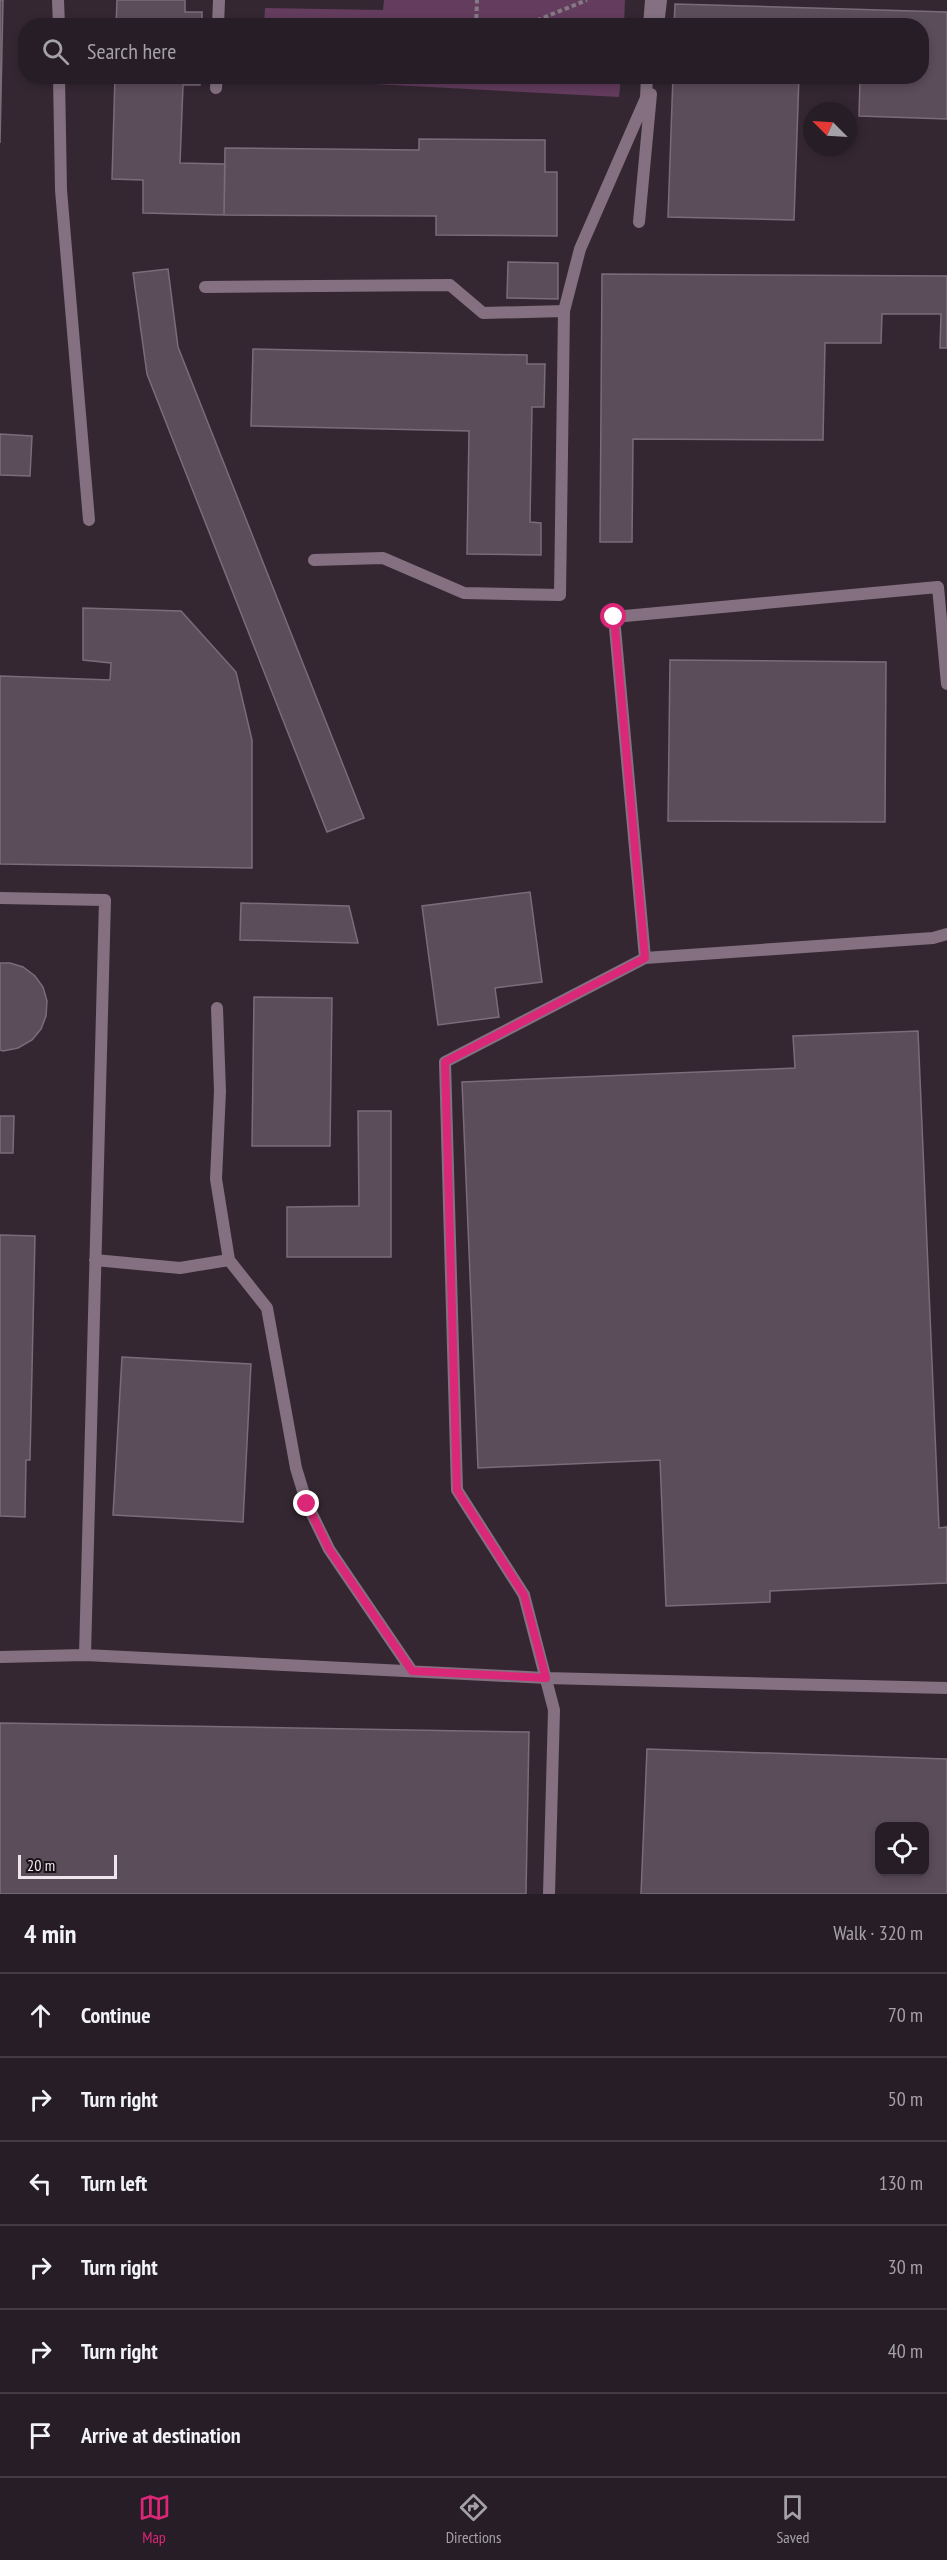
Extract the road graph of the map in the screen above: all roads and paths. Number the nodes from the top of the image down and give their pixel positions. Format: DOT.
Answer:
graph roads {
  1 [pos="58,0"];
  2 [pos="219,0"];
  3 [pos="477,0"];
  4 [pos="587,0"];
  5 [pos="651,0"];
  6 [pos="661,0"];
  7 [pos="59,18"];
  8 [pos="218,18"];
  9 [pos="476,18"];
  10 [pos="543,18"];
  11 [pos="650,18"];
  12 [pos="659,18"];
  13 [pos="59,84"];
  14 [pos="647,84"];
  15 [pos="652,84"];
  16 [pos="639,222"];
  17 [pos="205,288"];
  18 [pos="564,311"];
  19 [pos="89,520"];
  20 [pos="314,560"];
  21 [pos="947,684"];
  22 [pos="0,898"];
  23 [pos="947,934"];
  24 [pos="645,958"];
  25 [pos="217,1008"];
  26 [pos="95,1260"];
  27 [pos="229,1260"];
  28 [pos="85,1655"];
  29 [pos="0,1657"];
  30 [pos="412,1671"];
  31 [pos="546,1678"];
  32 [pos="947,1688"];
  33 [pos="549,1894"];
  1 -- 7 [label="street"];
  2 -- 8 [label="street"];
  3 -- 9 [label="path"];
  4 -- 10 [label="path"];
  5 -- 11 [label="street"];
  6 -- 12 [label="street"];
  13 -- 19 [label="street"];
  14 -- 18 [label="street"];
  15 -- 16 [label="street"];
  17 -- 18 [label="street"];
  18 -- 20 [label="street"];
  21 -- 24 [label="street"];
  22 -- 26 [label="street"];
  23 -- 24 [label="street"];
  24 -- 31 [label="street"];
  25 -- 27 [label="street"];
  26 -- 27 [label="street"];
  26 -- 28 [label="street"];
  27 -- 30 [label="street"];
  28 -- 29 [label="street"];
  28 -- 30 [label="street"];
  30 -- 31 [label="street"];
  31 -- 32 [label="street"];
  31 -- 33 [label="street"];
}
